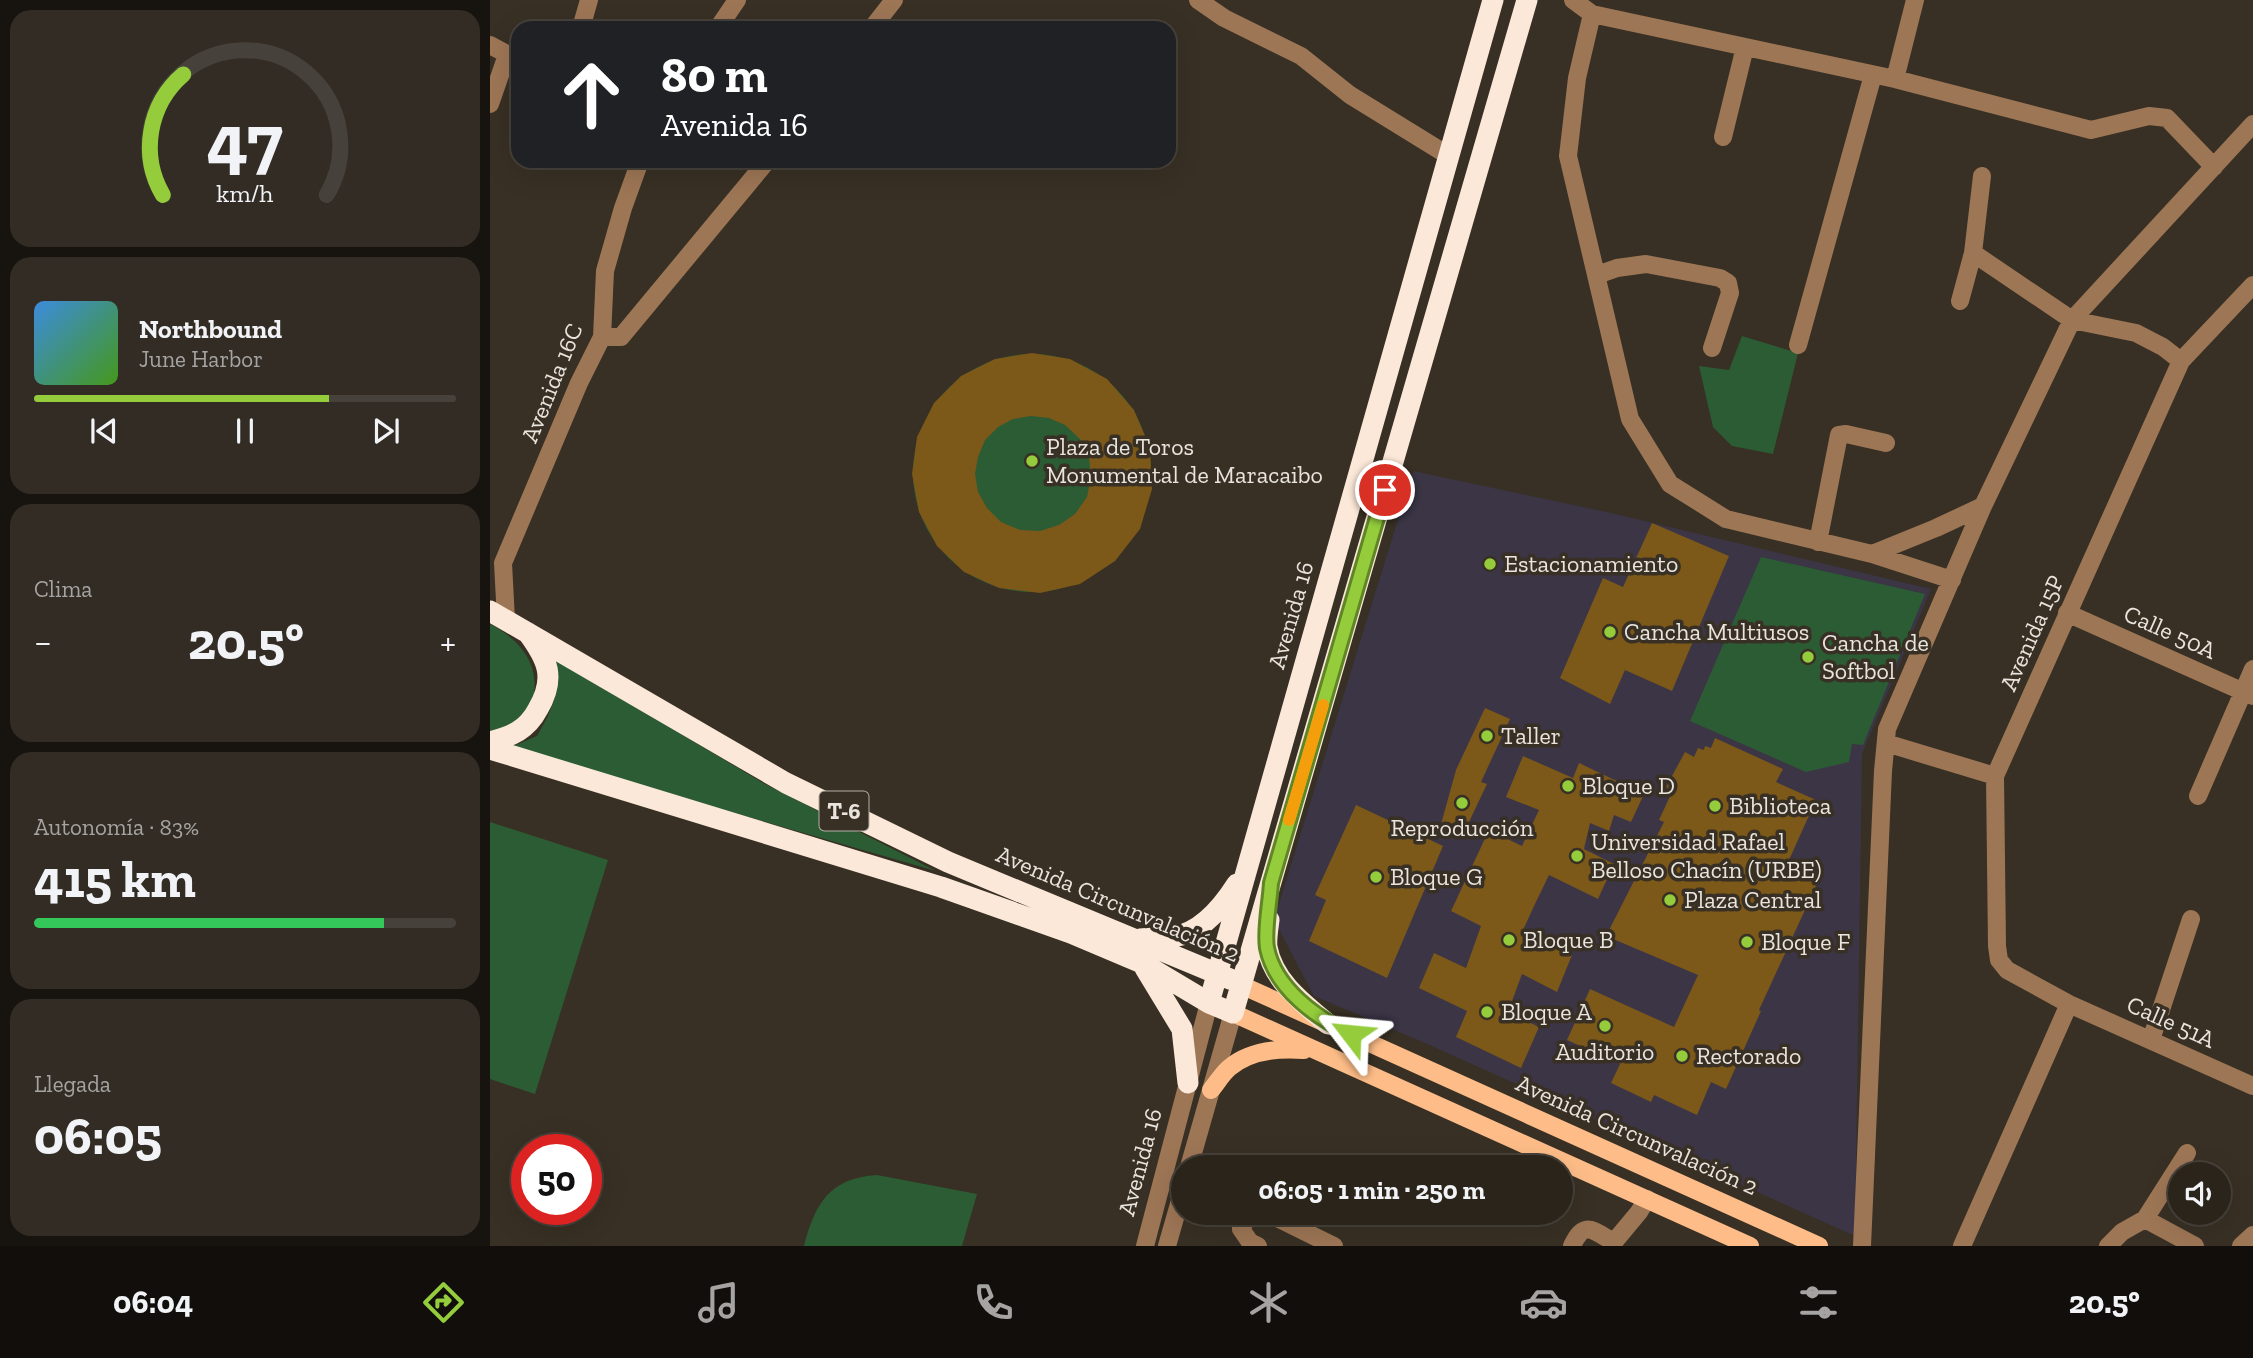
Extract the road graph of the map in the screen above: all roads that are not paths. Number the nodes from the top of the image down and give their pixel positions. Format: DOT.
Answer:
graph roads {
  1 [pos="590,0"];
  2 [pos="737,0"];
  3 [pos="894,0"];
  4 [pos="1198,0"];
  5 [pos="1493,0"];
  6 [pos="1573,0"];
  7 [pos="1915,0"];
  8 [pos="1525,1"];
  9 [pos="1592,14"];
  10 [pos="583,21"];
  11 [pos="723,21"];
  12 [pos="878,21"];
  13 [pos="490,45"];
  14 [pos="1745,47"];
  15 [pos="511,56"];
  16 [pos="511,59"];
  17 [pos="1873,75"];
  18 [pos="1895,79"];
  19 [pos="490,104"];
  20 [pos="2253,124"];
  21 [pos="1723,137"];
  22 [pos="1449,156"];
  23 [pos="2214,167"];
  24 [pos="637,168"];
  25 [pos="761,168"];
  26 [pos="1982,176"];
  27 [pos="1973,253"];
  28 [pos="1597,275"];
  29 [pos="2253,285"];
  30 [pos="1960,302"];
  31 [pos="2072,320"];
  32 [pos="601,337"];
  33 [pos="1798,345"];
  34 [pos="1712,348"];
  35 [pos="2181,361"];
  36 [pos="1886,443"];
  37 [pos="1983,506"];
  38 [pos="1818,542"];
  39 [pos="1872,554"];
  40 [pos="496,566"];
  41 [pos="1952,580"];
  42 [pos="2067,613"];
  43 [pos="498,615"];
  44 [pos="526,630"];
  45 [pos="2253,669"];
  46 [pos="2247,694"];
  47 [pos="490,742"];
  48 [pos="1886,743"];
  49 [pos="490,749"];
  50 [pos="1995,776"];
  51 [pos="2198,796"];
  52 [pos="1246,871"];
  53 [pos="1271,883"];
  54 [pos="2191,919"];
  55 [pos="1134,939"];
  56 [pos="1142,963"];
  57 [pos="1217,974"];
  58 [pos="1241,985"];
  59 [pos="1209,1003"];
  60 [pos="2069,1004"];
  61 [pos="1233,1013"];
  62 [pos="1328,1024"];
  63 [pos="2151,1040"];
  64 [pos="1316,1051"];
  65 [pos="1188,1083"];
  66 [pos="2253,1086"];
  67 [pos="1211,1090"];
  68 [pos="2187,1153"];
  69 [pos="1192,1155"];
  70 [pos="1647,1199"];
  71 [pos="2145,1219"];
  72 [pos="1173,1225"];
  73 [pos="1243,1225"];
  74 [pos="1291,1225"];
  75 [pos="2253,1235"];
  76 [pos="1612,1244"];
  77 [pos="1145,1246"];
  78 [pos="1167,1246"];
  79 [pos="1258,1246"];
  80 [pos="1334,1246"];
  81 [pos="1572,1246"];
  82 [pos="1750,1246"];
  83 [pos="1819,1246"];
  84 [pos="1862,1246"];
  85 [pos="1962,1246"];
  86 [pos="2108,1246"];
  87 [pos="2195,1246"];
  88 [pos="2241,1246"];
  1 -- 10 [label="street"];
  2 -- 11 [label="street"];
  3 -- 12 [label="street"];
  4 -- 22 [label="street"];
  5 -- 22 [label="highway, Avenida 16"];
  6 -- 9 [label="street"];
  7 -- 18 [label="street"];
  8 -- 53 [label="highway, Avenida 16"];
  9 -- 14 [label="street"];
  9 -- 28 [label="street"];
  13 -- 15 [label="street"];
  14 -- 17 [label="street"];
  14 -- 21 [label="street"];
  16 -- 19 [label="street"];
  17 -- 18 [label="street"];
  17 -- 33 [label="street"];
  18 -- 23 [label="street"];
  20 -- 23 [label="street"];
  22 -- 52 [label="highway, Avenida 16"];
  23 -- 31 [label="street"];
  24 -- 32 [label="street, Avenida 16C"];
  25 -- 32 [label="street"];
  26 -- 27 [label="street"];
  27 -- 30 [label="street"];
  27 -- 31 [label="street"];
  28 -- 34 [label="street"];
  28 -- 38 [label="street"];
  29 -- 35 [label="street, Avenida 15P"];
  31 -- 35 [label="street"];
  31 -- 37 [label="street"];
  32 -- 40 [label="street, Avenida 16C"];
  35 -- 42 [label="street, Avenida 15P"];
  36 -- 38 [label="street"];
  37 -- 39 [label="street"];
  37 -- 41 [label="street"];
  38 -- 39 [label="street"];
  39 -- 41 [label="street"];
  40 -- 43 [label="street, Avenida 16C"];
  41 -- 48 [label="street"];
  42 -- 46 [label="street, Calle 50A"];
  42 -- 50 [label="street, Avenida 15P"];
  43 -- 44 [label="highway, Avenida Circunvalación 2 / T-6"];
  44 -- 47 [label="highway"];
  44 -- 55 [label="highway, Avenida Circunvalación 2 / T-6"];
  45 -- 46 [label="street"];
  46 -- 51 [label="street"];
  48 -- 50 [label="street"];
  48 -- 84 [label="street"];
  49 -- 56 [label="highway, Avenida Circunvalación 2 / T-6"];
  50 -- 60 [label="street, Avenida 15P"];
  52 -- 55 [label="highway"];
  52 -- 57 [label="highway, Avenida 16"];
  53 -- 58 [label="highway, Avenida 16"];
  53 -- 62 [label="highway"];
  54 -- 63 [label="street"];
  55 -- 57 [label="highway, Avenida Circunvalación 2 / T-6"];
  56 -- 59 [label="highway, Avenida Circunvalación 2 / T-6"];
  56 -- 65 [label="highway"];
  57 -- 58 [label="highway, Avenida Circunvalación 2 / T-6"];
  57 -- 59 [label="highway, Avenida 16"];
  58 -- 61 [label="highway, Avenida 16"];
  58 -- 62 [label="main road, Avenida Circunvalación 2"];
  59 -- 61 [label="highway, Avenida Circunvalación 2 / T-6"];
  59 -- 65 [label="street, Avenida 16"];
  60 -- 63 [label="street, Calle 51A"];
  60 -- 85 [label="street"];
  61 -- 64 [label="main road, Avenida Circunvalación 2"];
  61 -- 67 [label="street, Avenida 16"];
  62 -- 83 [label="main road, Avenida Circunvalación 2"];
  63 -- 66 [label="street, Calle 51A"];
  64 -- 67 [label="main road"];
  64 -- 70 [label="main road, Avenida Circunvalación 2"];
  65 -- 77 [label="street, Avenida 16"];
  67 -- 69 [label="street, Avenida 16"];
  68 -- 71 [label="street"];
  70 -- 76 [label="street"];
  70 -- 82 [label="main road, Avenida Circunvalación 2"];
  71 -- 86 [label="street"];
  71 -- 87 [label="street"];
  72 -- 78 [label="street, Avenida 16"];
  73 -- 79 [label="street"];
  74 -- 80 [label="street"];
  75 -- 88 [label="street"];
  76 -- 81 [label="street"];
}
